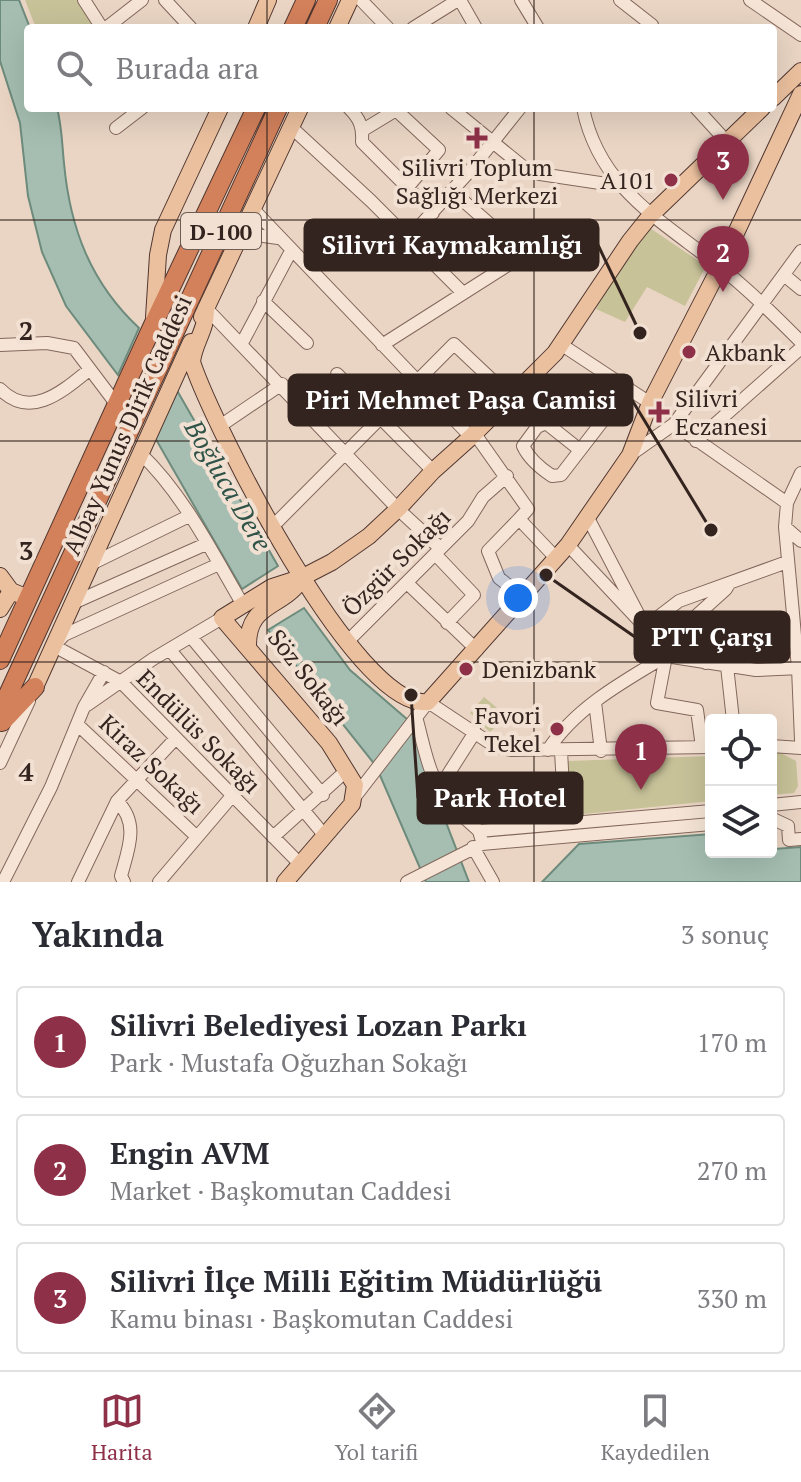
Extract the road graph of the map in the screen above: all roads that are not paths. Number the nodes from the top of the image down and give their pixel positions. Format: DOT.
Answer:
graph roads {
  1 [pos="84,0"];
  2 [pos="142,0"];
  3 [pos="165,0"];
  4 [pos="268,0"];
  5 [pos="306,0"];
  6 [pos="328,0"];
  7 [pos="361,0"];
  8 [pos="459,0"];
  9 [pos="521,0"];
  10 [pos="620,0"];
  11 [pos="750,0"];
  12 [pos="346,4"];
  13 [pos="101,24"];
  14 [pos="109,24"];
  15 [pos="188,24"];
  16 [pos="258,24"];
  17 [pos="295,24"];
  18 [pos="317,24"];
  19 [pos="338,24"];
  20 [pos="384,24"];
  21 [pos="420,24"];
  22 [pos="474,24"];
  23 [pos="536,24"];
  24 [pos="649,24"];
  25 [pos="801,35"];
  26 [pos="801,71"];
  27 [pos="777,93"];
  28 [pos="798,100"];
  29 [pos="777,106"];
  30 [pos="137,112"];
  31 [pos="218,112"];
  32 [pos="254,112"];
  33 [pos="276,112"];
  34 [pos="298,112"];
  35 [pos="353,112"];
  36 [pos="393,112"];
  37 [pos="398,112"];
  38 [pos="456,112"];
  39 [pos="516,112"];
  40 [pos="584,112"];
  41 [pos="700,112"];
  42 [pos="758,112"];
  43 [pos="764,112"];
  44 [pos="291,127"];
  45 [pos="116,128"];
  46 [pos="363,130"];
  47 [pos="781,136"];
  48 [pos="490,142"];
  49 [pos="727,142"];
  50 [pos="620,186"];
  51 [pos="407,188"];
  52 [pos="452,191"];
  53 [pos="253,209"];
  54 [pos="433,213"];
  55 [pos="650,216"];
  56 [pos="492,226"];
  57 [pos="241,233"];
  58 [pos="278,238"];
  59 [pos="408,239"];
  60 [pos="291,251"];
  61 [pos="801,251"];
  62 [pos="511,263"];
  63 [pos="720,267"];
  64 [pos="784,275"];
  65 [pos="801,289"];
  66 [pos="463,293"];
  67 [pos="263,301"];
  68 [pos="762,303"];
  69 [pos="206,308"];
  70 [pos="151,331"];
  71 [pos="242,343"];
  72 [pos="307,343"];
  73 [pos="0,345"];
  74 [pos="382,345"];
  75 [pos="562,345"];
  76 [pos="801,345"];
  77 [pos="89,370"];
  78 [pos="176,374"];
  79 [pos="337,374"];
  80 [pos="198,378"];
  81 [pos="418,383"];
  82 [pos="282,384"];
  83 [pos="628,388"];
  84 [pos="0,389"];
  85 [pos="510,397"];
  86 [pos="121,398"];
  87 [pos="650,403"];
  88 [pos="382,420"];
  89 [pos="674,424"];
  90 [pos="220,426"];
  91 [pos="473,436"];
  92 [pos="696,441"];
  93 [pos="580,450"];
  94 [pos="141,454"];
  95 [pos="346,454"];
  96 [pos="630,455"];
  97 [pos="433,471"];
  98 [pos="801,473"];
  99 [pos="507,476"];
  100 [pos="787,503"];
  101 [pos="398,509"];
  102 [pos="189,516"];
  103 [pos="588,518"];
  104 [pos="519,519"];
  105 [pos="272,527"];
  106 [pos="785,527"];
  107 [pos="801,541"];
  108 [pos="206,544"];
  109 [pos="568,545"];
  110 [pos="438,551"];
  111 [pos="557,559"];
  112 [pos="787,562"];
  113 [pos="91,564"];
  114 [pos="219,564"];
  115 [pos="0,576"];
  116 [pos="303,577"];
  117 [pos="407,583"];
  118 [pos="729,584"];
  119 [pos="20,594"];
  120 [pos="523,597"];
  121 [pos="73,603"];
  122 [pos="243,605"];
  123 [pos="0,609"];
  124 [pos="222,618"];
  125 [pos="447,623"];
  126 [pos="645,627"];
  127 [pos="191,637"];
  128 [pos="347,642"];
  129 [pos="54,646"];
  130 [pos="248,647"];
  131 [pos="170,650"];
  132 [pos="477,650"];
  133 [pos="666,656"];
  134 [pos="0,660"];
  135 [pos="706,663"];
  136 [pos="727,666"];
  137 [pos="799,668"];
  138 [pos="104,672"];
  139 [pos="121,682"];
  140 [pos="35,687"];
  141 [pos="428,702"];
  142 [pos="595,702"];
  143 [pos="84,707"];
  144 [pos="0,712"];
  145 [pos="732,714"];
  146 [pos="415,718"];
  147 [pos="0,724"];
  148 [pos="77,724"];
  149 [pos="475,732"];
  150 [pos="176,738"];
  151 [pos="705,740"];
  152 [pos="801,740"];
  153 [pos="777,746"];
  154 [pos="705,747"];
  155 [pos="801,748"];
  156 [pos="554,751"];
  157 [pos="601,751"];
  158 [pos="0,763"];
  159 [pos="356,776"];
  160 [pos="136,779"];
  161 [pos="440,787"];
  162 [pos="323,795"];
  163 [pos="232,796"];
  164 [pos="117,801"];
  165 [pos="801,802"];
  166 [pos="777,804"];
  167 [pos="303,810"];
  168 [pos="705,811"];
  169 [pos="777,821"];
  170 [pos="565,823"];
  171 [pos="705,824"];
  172 [pos="325,836"];
  173 [pos="197,837"];
  174 [pos="273,837"];
  175 [pos="801,839"];
  176 [pos="475,843"];
  177 [pos="301,865"];
  178 [pos="410,880"];
  179 [pos="3,882"];
  180 [pos="78,882"];
  181 [pos="124,882"];
  182 [pos="159,882"];
  183 [pos="285,882"];
  184 [pos="493,882"];
  1 -- 13 [label="street"];
  2 -- 14 [label="street"];
  3 -- 15 [label="street"];
  4 -- 16 [label="main road"];
  5 -- 17 [label="highway"];
  6 -- 18 [label="highway"];
  7 -- 20 [label="street"];
  8 -- 21 [label="street"];
  8 -- 22 [label="street"];
  9 -- 23 [label="street"];
  10 -- 24 [label="street"];
  11 -- 25 [label="street"];
  12 -- 19 [label="main road"];
  26 -- 27 [label="main road"];
  28 -- 29 [label="main road"];
  28 -- 47 [label="main road"];
  30 -- 45 [label="street"];
  31 -- 70 [label="main road"];
  32 -- 70 [label="highway, D-100"];
  33 -- 144 [label="highway, D-100"];
  34 -- 44 [label="main road, Albay Yunus Dirik Caddesi"];
  35 -- 46 [label="street"];
  36 -- 46 [label="street"];
  37 -- 51 [label="street"];
  38 -- 48 [label="street"];
  39 -- 48 [label="street"];
  40 -- 50 [label="street"];
  41 -- 49 [label="street"];
  42 -- 49 [label="main road"];
  43 -- 47 [label="main road"];
  44 -- 53 [label="main road, Albay Yunus Dirik Caddesi"];
  44 -- 59 [label="street"];
  46 -- 51 [label="street"];
  47 -- 63 [label="main road"];
  48 -- 50 [label="street"];
  48 -- 52 [label="street"];
  49 -- 55 [label="main road"];
  50 -- 55 [label="street"];
  51 -- 54 [label="street"];
  52 -- 54 [label="street"];
  52 -- 56 [label="street"];
  53 -- 57 [label="main road, Albay Yunus Dirik Caddesi"];
  53 -- 58 [label="street"];
  54 -- 59 [label="street"];
  55 -- 63 [label="street"];
  55 -- 75 [label="main road"];
  57 -- 58 [label="street"];
  57 -- 69 [label="main road, Albay Yunus Dirik Caddesi"];
  58 -- 60 [label="street"];
  59 -- 66 [label="street"];
  60 -- 67 [label="street"];
  60 -- 74 [label="street"];
  61 -- 64 [label="street"];
  62 -- 66 [label="street"];
  63 -- 68 [label="street"];
  63 -- 87 [label="main road"];
  64 -- 65 [label="street"];
  64 -- 68 [label="street"];
  66 -- 74 [label="street"];
  67 -- 71 [label="street"];
  67 -- 72 [label="street"];
  68 -- 76 [label="street"];
  68 -- 89 [label="street"];
  69 -- 71 [label="street"];
  69 -- 78 [label="main road, Albay Yunus Dirik Caddesi"];
  69 -- 80 [label="main road"];
  70 -- 86 [label="highway, D-100"];
  71 -- 82 [label="street"];
  73 -- 77 [label="street"];
  74 -- 81 [label="street"];
  75 -- 83 [label="street"];
  75 -- 85 [label="main road"];
  76 -- 92 [label="street"];
  77 -- 84 [label="street"];
  77 -- 86 [label="street"];
  78 -- 80 [label="main road"];
  78 -- 94 [label="main road, Albay Yunus Dirik Caddesi"];
  79 -- 88 [label="street"];
  80 -- 90 [label="main road"];
  81 -- 85 [label="street"];
  81 -- 88 [label="street"];
  81 -- 91 [label="street"];
  82 -- 90 [label="street"];
  82 -- 95 [label="street"];
  83 -- 87 [label="street"];
  83 -- 93 [label="street"];
  85 -- 91 [label="main road"];
  86 -- 119 [label="highway, D-100"];
  87 -- 96 [label="main road"];
  88 -- 95 [label="street"];
  88 -- 97 [label="street"];
  89 -- 92 [label="street"];
  89 -- 96 [label="street"];
  90 -- 105 [label="main road"];
  91 -- 97 [label="main road"];
  91 -- 99 [label="street"];
  92 -- 100 [label="street"];
  93 -- 93 [label="street"];
  94 -- 102 [label="street"];
  94 -- 113 [label="main road, Albay Yunus Dirik Caddesi"];
  95 -- 101 [label="street"];
  95 -- 105 [label="street"];
  96 -- 103 [label="main road"];
  97 -- 101 [label="main road"];
  98 -- 100 [label="street"];
  99 -- 104 [label="street"];
  99 -- 110 [label="street, Özgür Sokağı"];
  100 -- 106 [label="street"];
  101 -- 110 [label="street"];
  101 -- 116 [label="main road"];
  102 -- 108 [label="street"];
  102 -- 113 [label="street"];
  103 -- 109 [label="main road"];
  103 -- 126 [label="street"];
  104 -- 111 [label="street"];
  104 -- 120 [label="street"];
  105 -- 116 [label="main road"];
  106 -- 107 [label="street"];
  106 -- 112 [label="street"];
  108 -- 114 [label="street"];
  108 -- 121 [label="street"];
  109 -- 111 [label="main road"];
  109 -- 126 [label="street"];
  110 -- 117 [label="street, Özgür Sokağı"];
  110 -- 125 [label="street"];
  111 -- 120 [label="main road"];
  112 -- 118 [label="street"];
  112 -- 137 [label="street"];
  113 -- 121 [label="main road, Albay Yunus Dirik Caddesi"];
  114 -- 122 [label="street"];
  114 -- 129 [label="street"];
  115 -- 119 [label="main road"];
  116 -- 122 [label="main road"];
  116 -- 128 [label="main road"];
  116 -- 130 [label="main road, Söz Sokağı"];
  117 -- 125 [label="street"];
  117 -- 128 [label="street, Özgür Sokağı"];
  118 -- 126 [label="street"];
  118 -- 135 [label="street"];
  119 -- 123 [label="main road"];
  119 -- 134 [label="highway, D-100"];
  120 -- 132 [label="main road"];
  121 -- 129 [label="main road, Albay Yunus Dirik Caddesi"];
  122 -- 124 [label="main road"];
  124 -- 127 [label="street"];
  124 -- 130 [label="main road"];
  125 -- 132 [label="street"];
  126 -- 133 [label="street"];
  127 -- 131 [label="street"];
  127 -- 162 [label="street"];
  128 -- 141 [label="main road"];
  129 -- 138 [label="street, Endülüs Sokağı"];
  129 -- 140 [label="main road, Albay Yunus Dirik Caddesi"];
  130 -- 159 [label="main road, Söz Sokağı"];
  131 -- 139 [label="street"];
  131 -- 167 [label="street"];
  132 -- 141 [label="main road"];
  133 -- 135 [label="street"];
  133 -- 142 [label="street"];
  133 -- 151 [label="street"];
  135 -- 136 [label="street"];
  136 -- 137 [label="street"];
  136 -- 145 [label="street"];
  137 -- 152 [label="street"];
  138 -- 139 [label="street, Endülüs Sokağı"];
  138 -- 143 [label="street"];
  139 -- 143 [label="street"];
  139 -- 150 [label="street, Endülüs Sokağı"];
  140 -- 147 [label="highway"];
  140 -- 158 [label="street, Albay Yunus Dirik Caddesi"];
  141 -- 146 [label="street"];
  141 -- 149 [label="street"];
  142 -- 156 [label="street"];
  142 -- 157 [label="street"];
  143 -- 148 [label="street"];
  146 -- 159 [label="street"];
  146 -- 161 [label="street"];
  148 -- 160 [label="street, Kiraz Sokağı"];
  148 -- 179 [label="street"];
  149 -- 156 [label="street"];
  149 -- 161 [label="street"];
  150 -- 160 [label="street"];
  150 -- 163 [label="street, Endülüs Sokağı"];
  153 -- 155 [label="street"];
  154 -- 157 [label="street"];
  156 -- 157 [label="street"];
  156 -- 170 [label="street"];
  159 -- 162 [label="street"];
  159 -- 172 [label="main road"];
  160 -- 164 [label="street"];
  160 -- 173 [label="street, Kiraz Sokağı"];
  161 -- 176 [label="street"];
  162 -- 167 [label="street"];
  163 -- 173 [label="street"];
  163 -- 174 [label="street, Endülüs Sokağı"];
  164 -- 180 [label="street"];
  164 -- 181 [label="street"];
  165 -- 166 [label="street"];
  167 -- 172 [label="street"];
  167 -- 174 [label="street"];
  168 -- 170 [label="street"];
  169 -- 175 [label="street"];
  170 -- 176 [label="street"];
  171 -- 176 [label="street"];
  172 -- 177 [label="main road"];
  173 -- 182 [label="street"];
  174 -- 177 [label="street, Endülüs Sokağı"];
  176 -- 178 [label="street"];
  176 -- 184 [label="street"];
  177 -- 183 [label="main road"];
}
